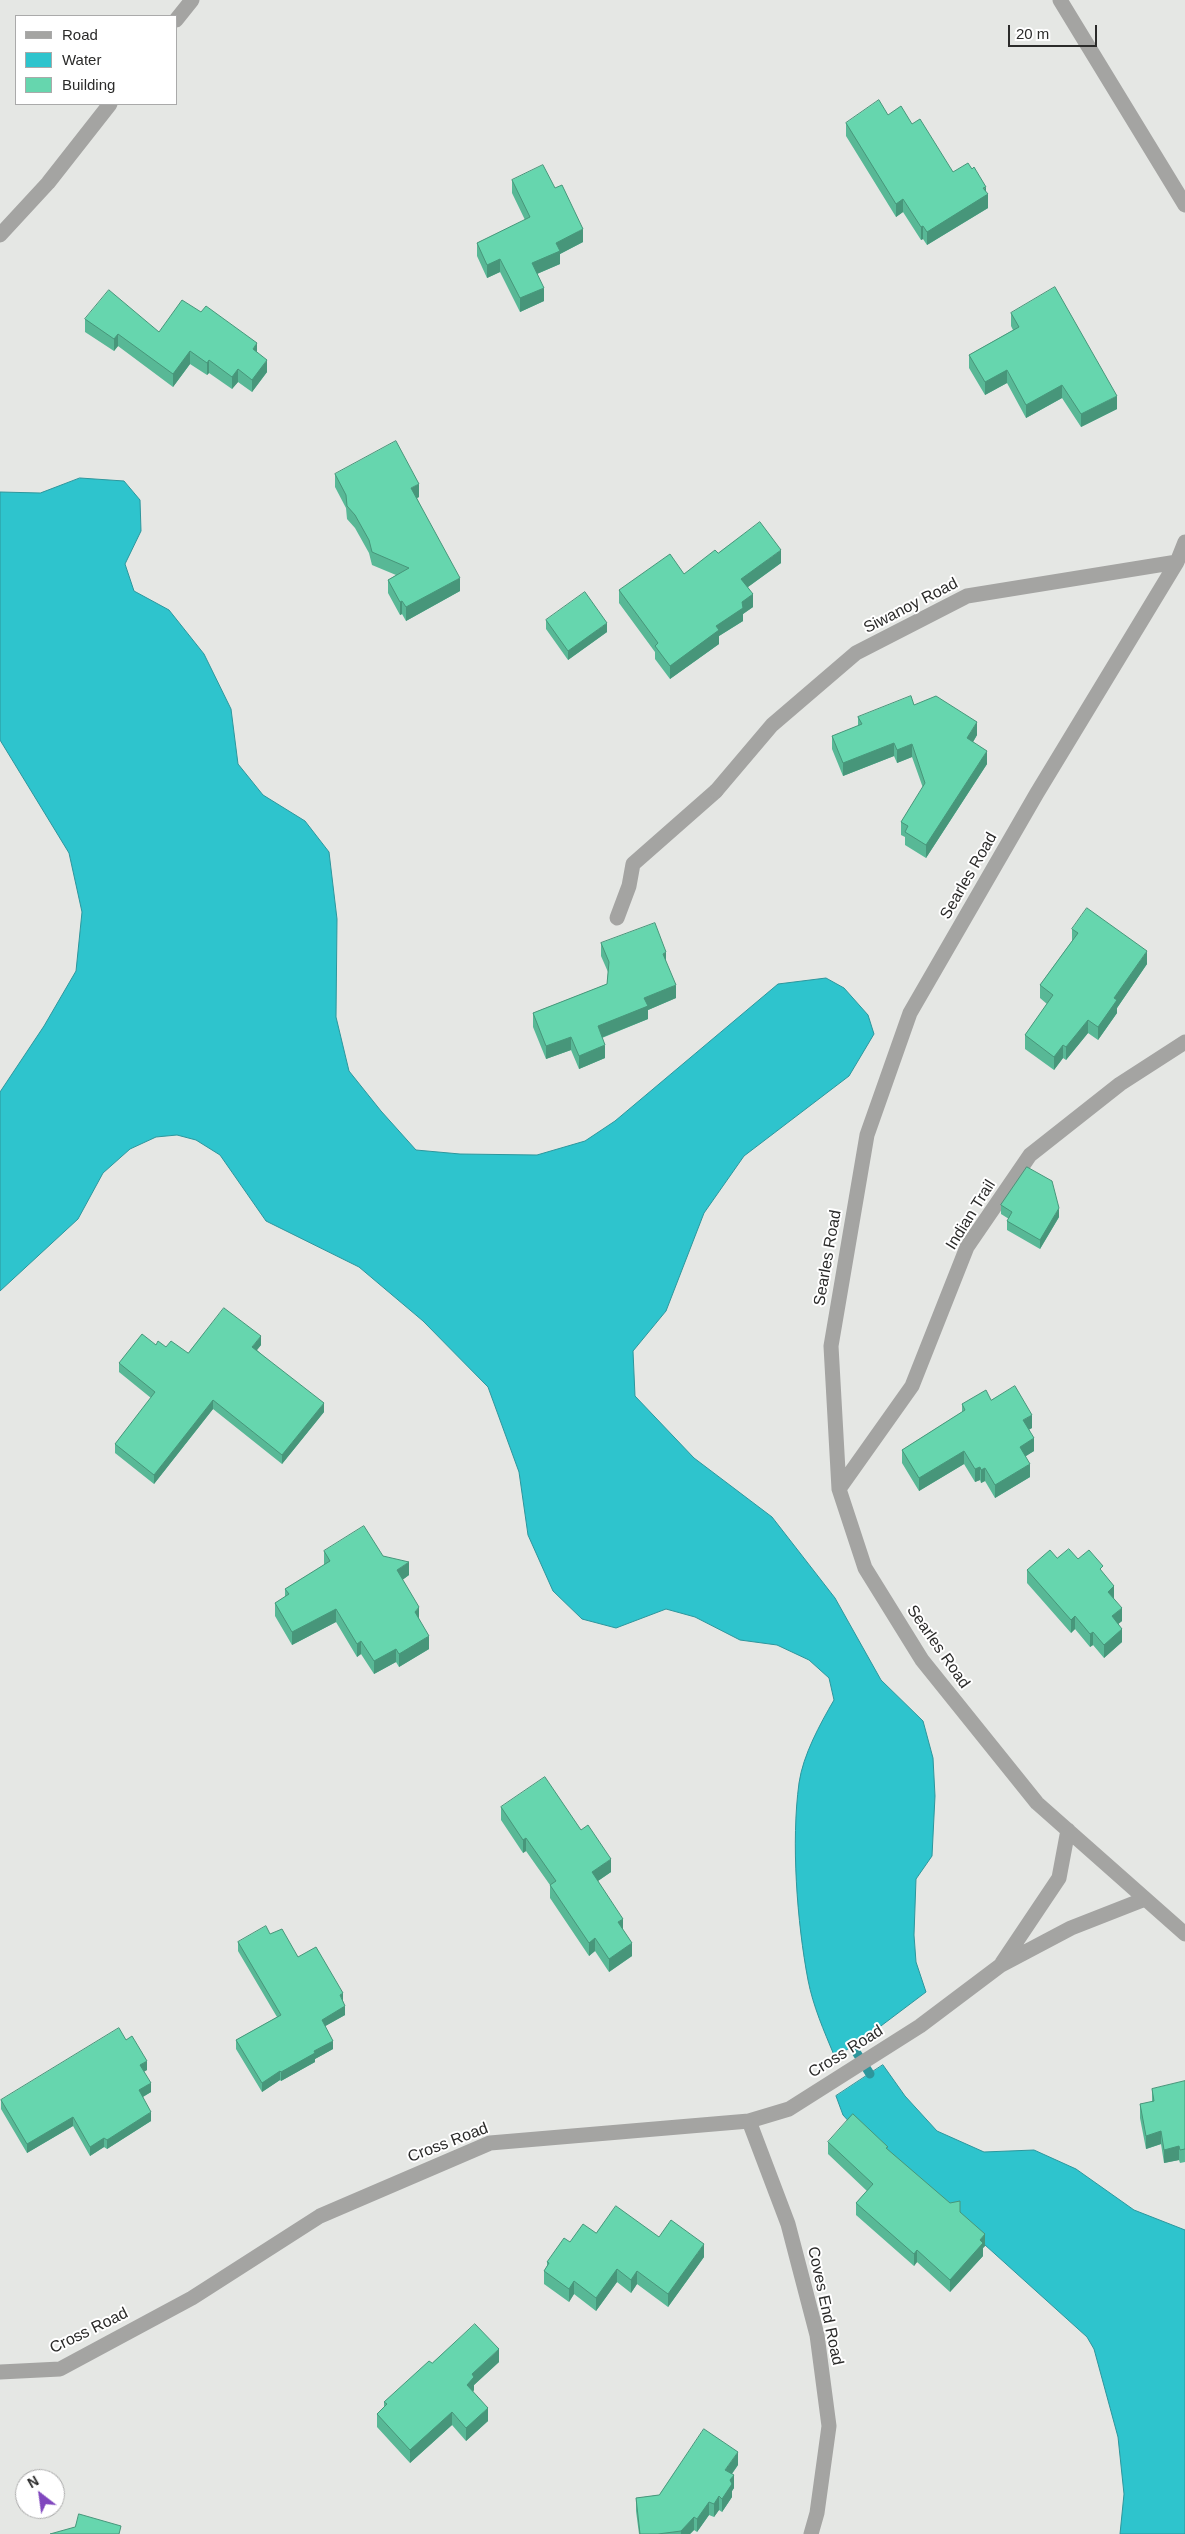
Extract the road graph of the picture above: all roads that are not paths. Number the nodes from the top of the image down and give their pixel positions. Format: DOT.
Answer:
graph roads {
  1 [pos="192,0"];
  2 [pos="1060,0"];
  3 [pos="178,18"];
  4 [pos="109,105"];
  5 [pos="1185,205"];
  6 [pos="0,235"];
  7 [pos="1185,542"];
  8 [pos="1176,562"];
  9 [pos="617,918"];
  10 [pos="1185,1042"];
  11 [pos="840,1489"];
  12 [pos="1068,1830"];
  13 [pos="1146,1899"];
  14 [pos="1185,1934"];
  15 [pos="1001,1965"];
  16 [pos="749,2121"];
  17 [pos="0,2372"];
  18 [pos="811,2534"];
  1 -- 3 [label="street"];
  2 -- 5 [label="street"];
  4 -- 6 [label="street"];
  7 -- 8 [label="street, Searles Road"];
  8 -- 9 [label="street, Siwanoy Road"];
  8 -- 11 [label="street, Searles Road"];
  10 -- 11 [label="street, Indian Trail"];
  11 -- 12 [label="street, Searles Road"];
  12 -- 13 [label="street, Searles Road"];
  12 -- 15 [label="street, Cross Road"];
  13 -- 14 [label="street, Searles Road"];
  13 -- 15 [label="street, Cross Road"];
  15 -- 16 [label="street, Cross Road"];
  16 -- 17 [label="street, Cross Road"];
  16 -- 18 [label="street, Coves End Road"];
}
